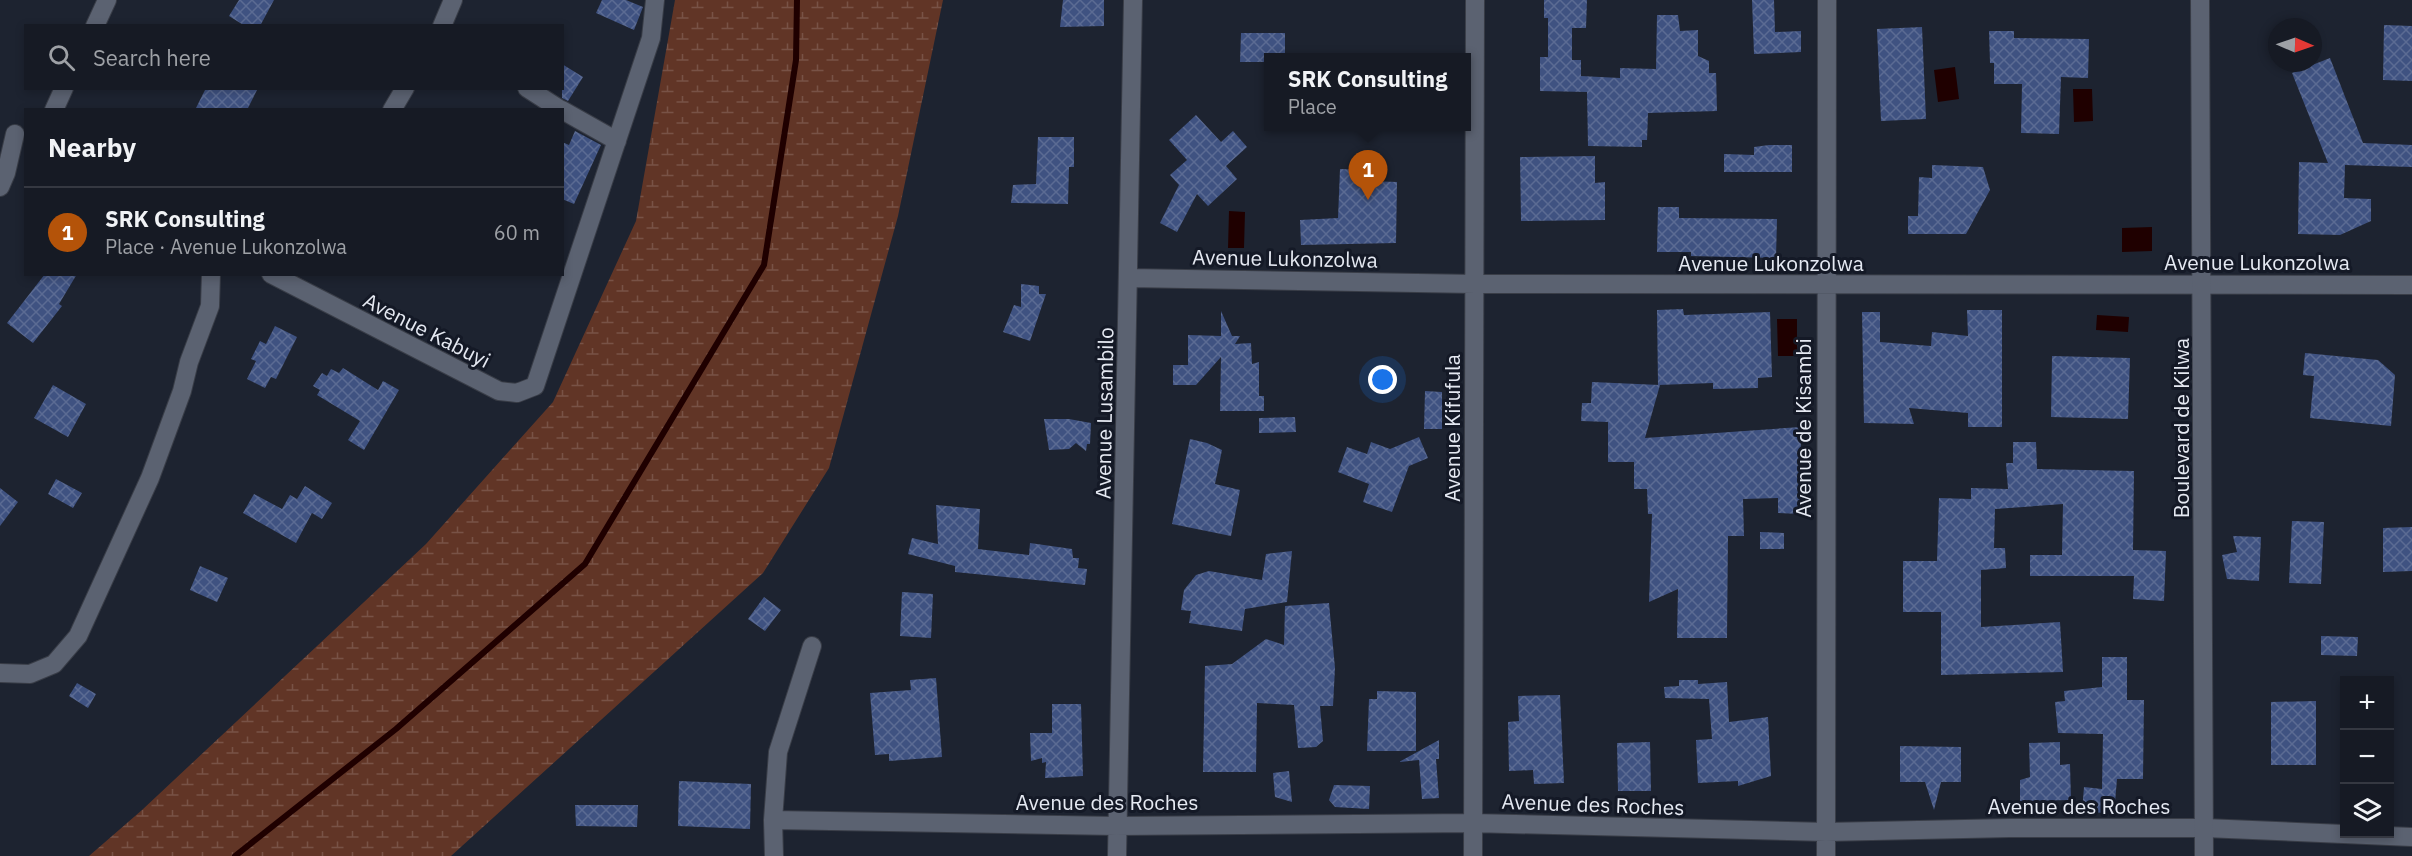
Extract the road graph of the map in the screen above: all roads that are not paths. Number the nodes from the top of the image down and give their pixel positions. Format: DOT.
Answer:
graph roads {
  1 [pos="107,0"];
  2 [pos="453,0"];
  3 [pos="655,0"];
  4 [pos="1133,0"];
  5 [pos="1475,0"];
  6 [pos="1827,0"];
  7 [pos="2200,0"];
  8 [pos="96,24"];
  9 [pos="443,24"];
  10 [pos="63,90"];
  11 [pos="404,90"];
  12 [pos="530,90"];
  13 [pos="55,108"];
  14 [pos="393,108"];
  15 [pos="559,108"];
  16 [pos="564,111"];
  17 [pos="14,134"];
  18 [pos="617,141"];
  19 [pos="0,187"];
  20 [pos="211,276"];
  21 [pos="283,277"];
  22 [pos="1130,278"];
  23 [pos="1475,284"];
  24 [pos="2204,284"];
  25 [pos="2412,285"];
  26 [pos="1825,286"];
  27 [pos="812,646"];
  28 [pos="0,673"];
  29 [pos="773,820"];
  30 [pos="1472,823"];
  31 [pos="1116,826"];
  32 [pos="2205,828"];
  33 [pos="1826,832"];
  34 [pos="2412,837"];
  35 [pos="774,856"];
  36 [pos="1117,856"];
  37 [pos="1473,856"];
  38 [pos="1826,856"];
  39 [pos="2204,856"];
  1 -- 8 [label="street"];
  2 -- 9 [label="street"];
  3 -- 18 [label="street"];
  4 -- 22 [label="street, Avenue Lusambilo"];
  5 -- 23 [label="street, Avenue Kifufula"];
  6 -- 26 [label="street, Avenue de Kisambi"];
  7 -- 24 [label="street, Boulevard de Kilwa"];
  10 -- 13 [label="street"];
  11 -- 14 [label="street"];
  12 -- 15 [label="street"];
  16 -- 18 [label="street"];
  17 -- 19 [label="street"];
  18 -- 21 [label="street, Avenue Kabuyi"];
  20 -- 28 [label="street"];
  22 -- 23 [label="street, Avenue Lukonzolwa"];
  22 -- 31 [label="street, Avenue Lusambilo"];
  23 -- 26 [label="street, Avenue Lukonzolwa"];
  23 -- 30 [label="street, Avenue Kifufula"];
  24 -- 25 [label="street, Avenue Lukonzolwa"];
  24 -- 26 [label="street, Avenue Lukonzolwa"];
  24 -- 32 [label="street, Boulevard de Kilwa"];
  26 -- 33 [label="street, Avenue de Kisambi"];
  27 -- 29 [label="street"];
  29 -- 31 [label="street, Avenue des Roches"];
  29 -- 35 [label="street"];
  30 -- 31 [label="street, Avenue des Roches"];
  30 -- 33 [label="street, Avenue des Roches"];
  30 -- 37 [label="street, Avenue Kifufula"];
  31 -- 36 [label="street, Avenue Lusambilo"];
  32 -- 33 [label="street, Avenue des Roches"];
  32 -- 34 [label="street, Avenue des Roches"];
  32 -- 39 [label="street, Boulevard de Kilwa"];
  33 -- 38 [label="street, Avenue de Kisambi"];
}
